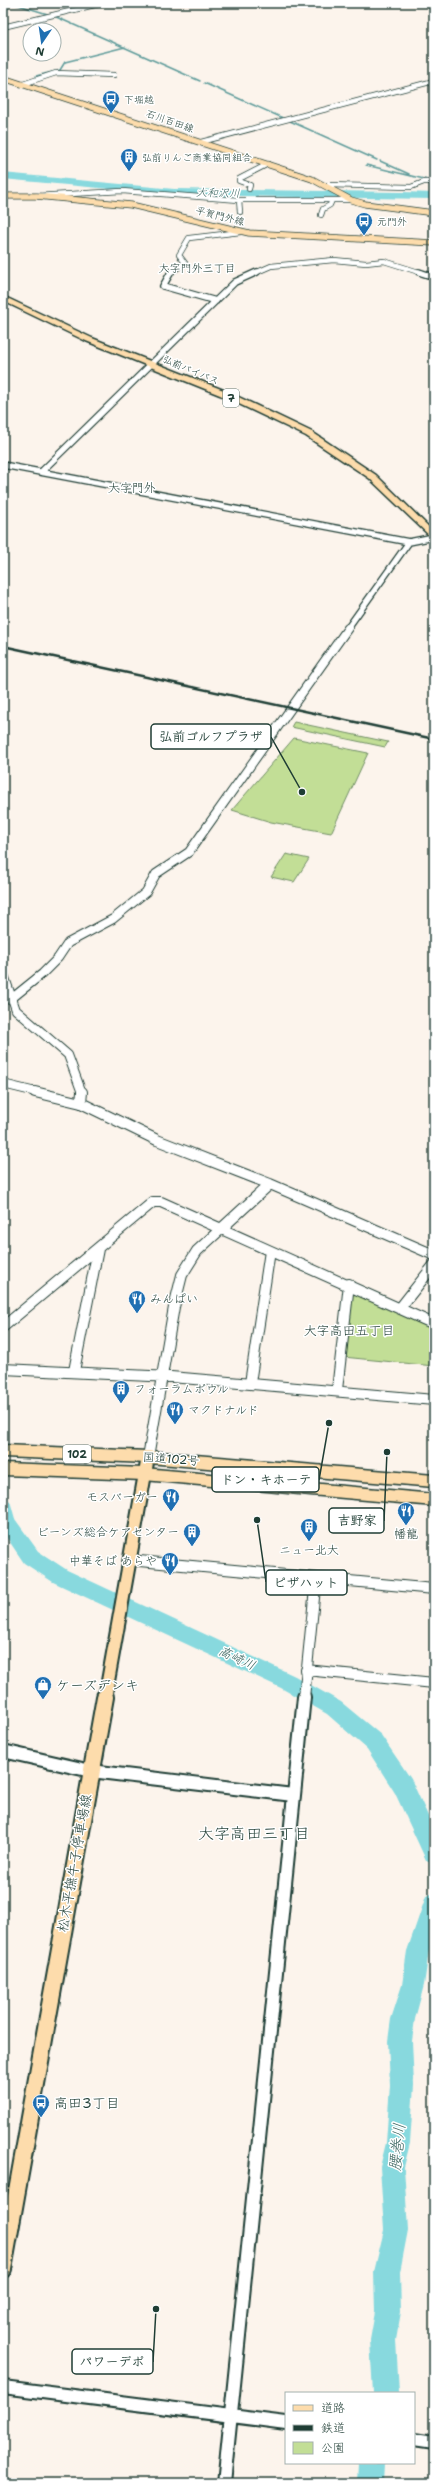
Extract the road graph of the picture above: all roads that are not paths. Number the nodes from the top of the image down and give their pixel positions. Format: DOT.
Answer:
graph roads {
  1 [pos="103,3"];
  2 [pos="3,27"];
  3 [pos="114,75"];
  4 [pos="3,78"];
  5 [pos="434,81"];
  6 [pos="23,84"];
  7 [pos="201,142"];
  8 [pos="268,164"];
  9 [pos="434,182"];
  10 [pos="328,186"];
  11 [pos="249,189"];
  12 [pos="3,196"];
  13 [pos="36,196"];
  14 [pos="349,199"];
  15 [pos="239,200"];
  16 [pos="332,200"];
  17 [pos="240,212"];
  18 [pos="434,213"];
  19 [pos="322,215"];
  20 [pos="428,217"];
  21 [pos="241,232"];
  22 [pos="434,243"];
  23 [pos="434,277"];
  24 [pos="3,292"];
  25 [pos="3,298"];
  26 [pos="216,301"];
  27 [pos="152,363"];
  28 [pos="3,465"];
  29 [pos="41,472"];
  30 [pos="434,526"];
  31 [pos="434,537"];
  32 [pos="409,542"];
  33 [pos="3,972"];
  34 [pos="7,999"];
  35 [pos="3,1084"];
  36 [pos="81,1102"];
  37 [pos="270,1184"];
  38 [pos="220,1229"];
  39 [pos="98,1249"];
  40 [pos="270,1250"];
  41 [pos="434,1255"];
  42 [pos="434,1265"];
  43 [pos="349,1284"];
  44 [pos="400,1308"];
  45 [pos="434,1324"];
  46 [pos="3,1327"];
  47 [pos="3,1369"];
  48 [pos="74,1371"];
  49 [pos="161,1376"];
  50 [pos="250,1383"];
  51 [pos="338,1390"];
  52 [pos="434,1400"];
  53 [pos="4,1451"];
  54 [pos="148,1457"];
  55 [pos="6,1469"];
  56 [pos="144,1474"];
  57 [pos="434,1482"];
  58 [pos="434,1500"];
  59 [pos="129,1560"];
  60 [pos="316,1578"];
  61 [pos="434,1590"];
  62 [pos="306,1674"];
  63 [pos="434,1683"];
  64 [pos="3,1751"];
  65 [pos="91,1771"];
  66 [pos="293,1795"];
  67 [pos="3,2269"];
  68 [pos="3,2387"];
  69 [pos="229,2415"];
  70 [pos="285,2423"];
  71 [pos="415,2440"];
  72 [pos="434,2443"];
  73 [pos="224,2483"];
  1 -- 2 [label="street"];
  3 -- 6 [label="street"];
  4 -- 6 [label="main road, 石川百田線"];
  5 -- 7 [label="street"];
  6 -- 7 [label="main road, 石川百田線"];
  7 -- 8 [label="main road, 石川百田線"];
  8 -- 10 [label="main road, 石川百田線"];
  8 -- 11 [label="street"];
  9 -- 10 [label="street"];
  10 -- 14 [label="main road, 石川百田線"];
  12 -- 13 [label="main road, 平賀門外線"];
  13 -- 15 [label="street"];
  13 -- 21 [label="main road, 平賀門外線"];
  14 -- 16 [label="street"];
  14 -- 18 [label="main road"];
  15 -- 16 [label="street"];
  15 -- 17 [label="street"];
  16 -- 19 [label="street"];
  18 -- 20 [label="street"];
  21 -- 22 [label="main road, 平賀門外線"];
  21 -- 26 [label="street"];
  23 -- 26 [label="street"];
  24 -- 27 [label="highway, 弘前バイパス / 7"];
  25 -- 27 [label="highway, 弘前バイパス / 7"];
  26 -- 27 [label="street"];
  27 -- 29 [label="street"];
  27 -- 30 [label="highway, 弘前バイパス / 7"];
  27 -- 31 [label="highway, 弘前バイパス / 7"];
  28 -- 29 [label="street"];
  29 -- 32 [label="street"];
  31 -- 32 [label="street"];
  32 -- 34 [label="street"];
  33 -- 34 [label="street"];
  34 -- 36 [label="street"];
  35 -- 36 [label="street"];
  36 -- 37 [label="street"];
  37 -- 38 [label="street"];
  37 -- 41 [label="street"];
  38 -- 39 [label="street"];
  38 -- 40 [label="street"];
  38 -- 49 [label="street"];
  39 -- 46 [label="street"];
  39 -- 48 [label="street"];
  40 -- 43 [label="street"];
  40 -- 50 [label="street"];
  42 -- 44 [label="street"];
  43 -- 44 [label="street"];
  43 -- 51 [label="street"];
  44 -- 45 [label="street"];
  47 -- 48 [label="street"];
  48 -- 49 [label="street"];
  49 -- 50 [label="street"];
  49 -- 54 [label="street"];
  50 -- 51 [label="street"];
  51 -- 52 [label="street"];
  53 -- 54 [label="highway, 国道102号 / 102"];
  54 -- 56 [label="main road, 松木平撫牛子停車場線"];
  54 -- 57 [label="highway, 国道102号 / 102"];
  55 -- 56 [label="highway, 国道102号 / 102"];
  56 -- 58 [label="highway, 国道102号 / 102"];
  56 -- 59 [label="main road, 松木平撫牛子停車場線"];
  59 -- 60 [label="street"];
  59 -- 65 [label="main road, 松木平撫牛子停車場線"];
  60 -- 61 [label="street"];
  60 -- 62 [label="street"];
  62 -- 63 [label="street"];
  62 -- 66 [label="street"];
  64 -- 65 [label="street"];
  65 -- 66 [label="street"];
  65 -- 67 [label="main road, 松木平撫牛子停車場線"];
  66 -- 69 [label="street"];
  68 -- 69 [label="street"];
  69 -- 70 [label="street"];
  69 -- 73 [label="street"];
  71 -- 72 [label="street"];
}
